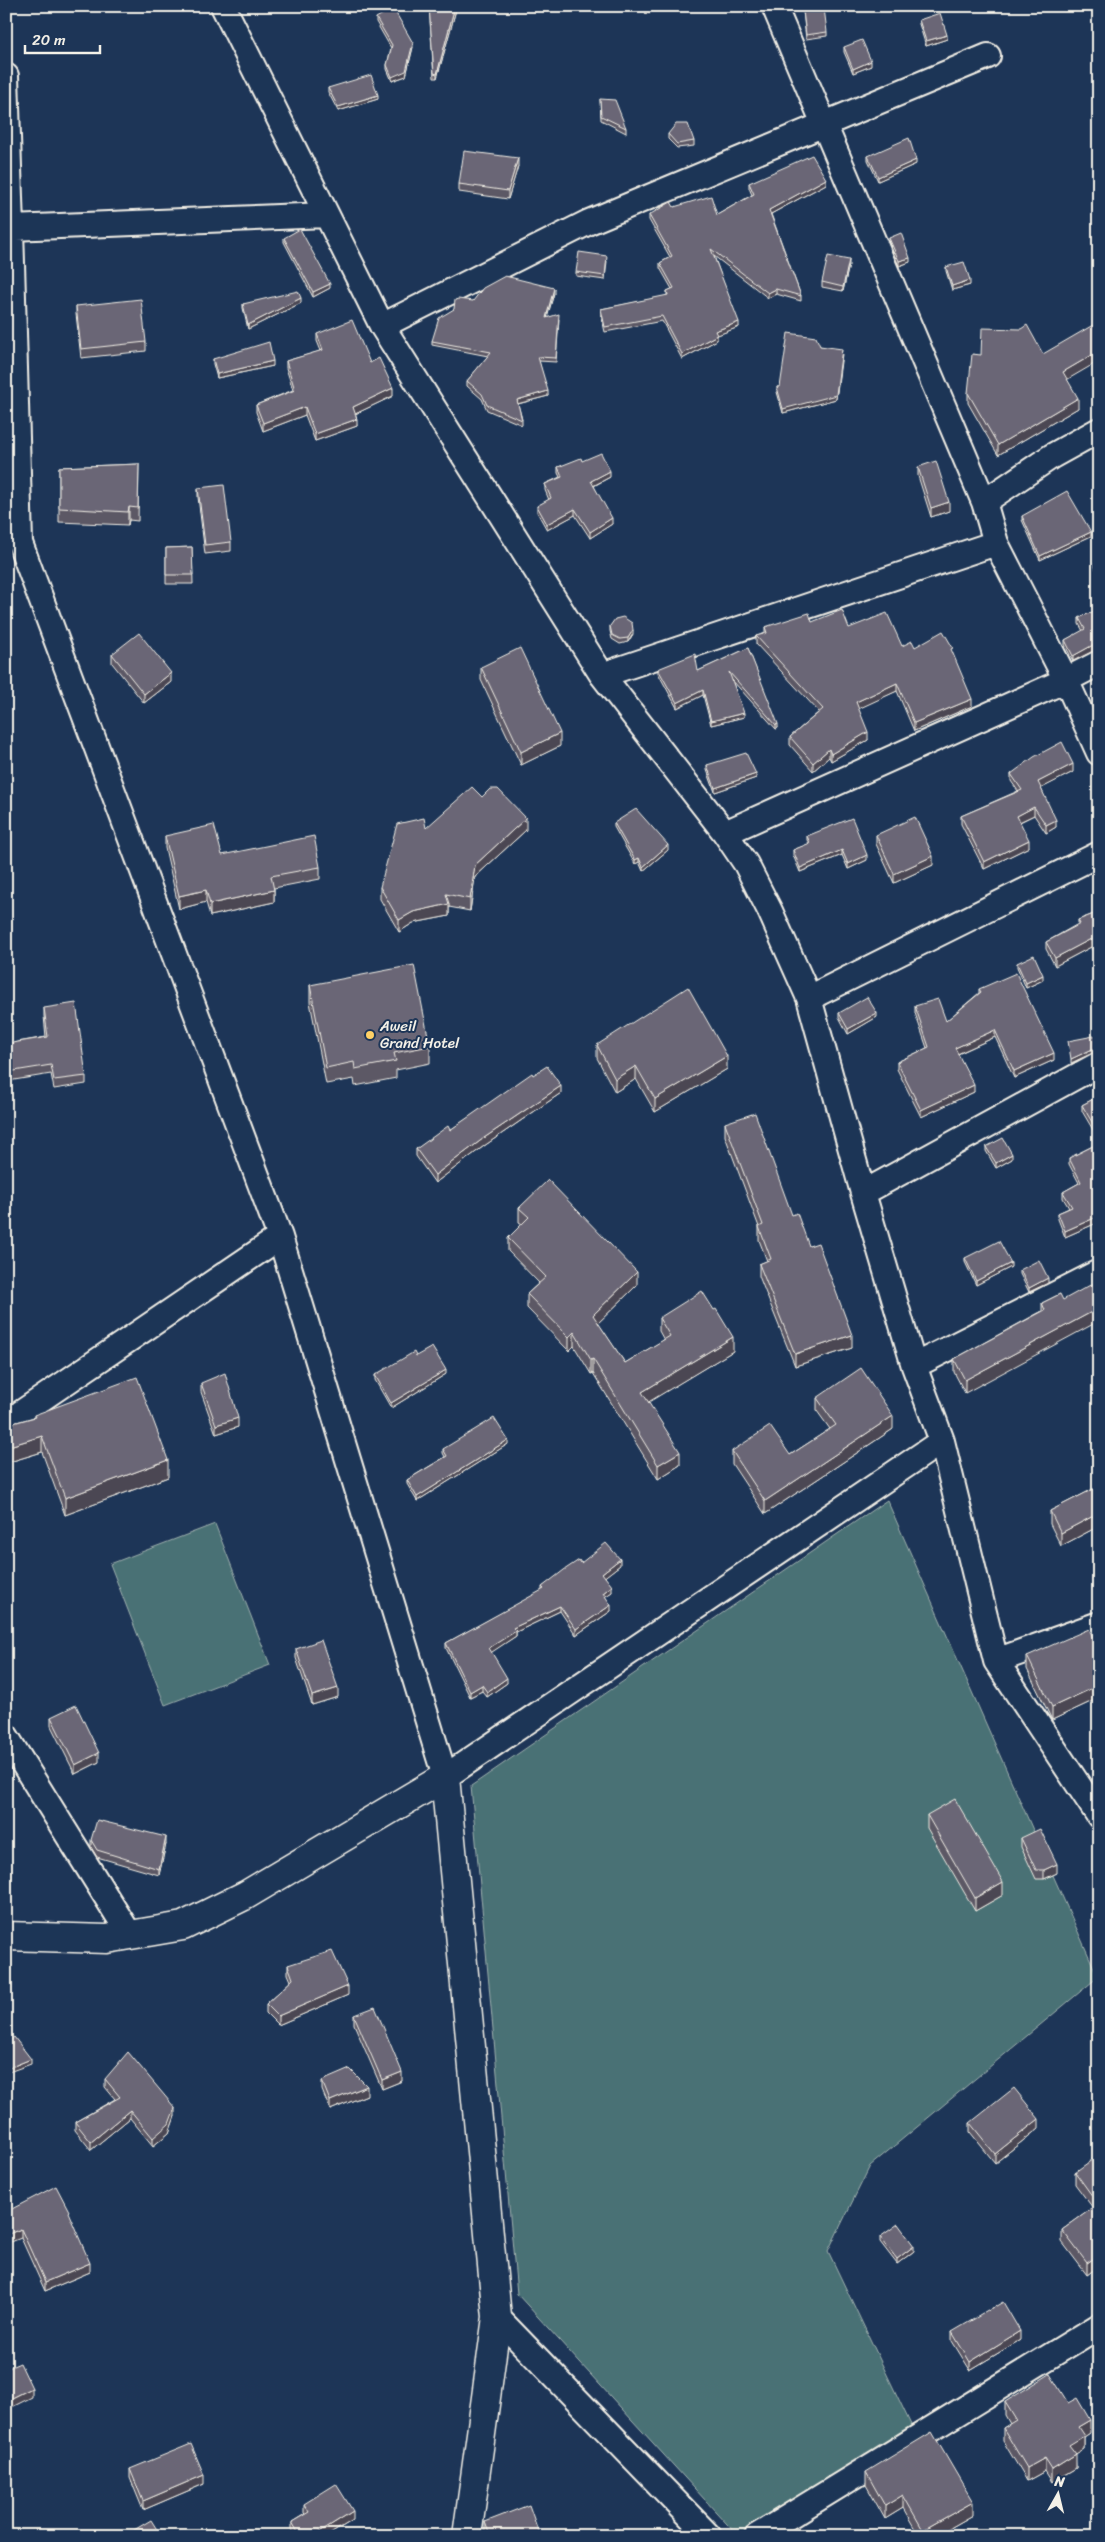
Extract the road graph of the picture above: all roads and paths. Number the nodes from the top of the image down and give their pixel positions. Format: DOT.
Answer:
graph roads {
  1 [pos="223,6"];
  2 [pos="774,6"];
  3 [pos="988,56"];
  4 [pos="6,76"];
  5 [pos="823,126"];
  6 [pos="326,215"];
  7 [pos="10,228"];
  8 [pos="382,326"];
  9 [pos="1099,430"];
  10 [pos="984,502"];
  11 [pos="13,543"];
  12 [pos="996,543"];
  13 [pos="1099,663"];
  14 [pos="602,675"];
  15 [pos="1066,680"];
  16 [pos="1099,753"];
  17 [pos="725,833"];
  18 [pos="1099,854"];
  19 [pos="809,998"];
  20 [pos="1099,1064"];
  21 [pos="862,1193"];
  22 [pos="280,1237"];
  23 [pos="1099,1272"];
  24 [pos="914,1366"];
  25 [pos="6,1423"];
  26 [pos="942,1441"];
  27 [pos="1099,1624"];
  28 [pos="996,1661"];
  29 [pos="6,1736"];
  30 [pos="445,1777"];
  31 [pos="1099,1816"];
  32 [pos="130,1935"];
  33 [pos="6,1936"];
  34 [pos="497,2317"];
  35 [pos="1099,2326"];
  36 [pos="466,2536"];
  37 [pos="709,2536"];
  38 [pos="757,2536"];
  1 -- 6 [label="street"];
  2 -- 5 [label="street"];
  3 -- 5 [label="street"];
  4 -- 7 [label="street"];
  5 -- 8 [label="street"];
  5 -- 10 [label="street"];
  6 -- 7 [label="street"];
  6 -- 8 [label="street"];
  7 -- 11 [label="street"];
  8 -- 14 [label="street"];
  9 -- 10 [label="street"];
  10 -- 12 [label="street"];
  11 -- 22 [label="street"];
  12 -- 14 [label="street"];
  12 -- 15 [label="street"];
  13 -- 15 [label="street"];
  14 -- 17 [label="street"];
  15 -- 16 [label="street"];
  15 -- 17 [label="street"];
  17 -- 19 [label="street"];
  18 -- 19 [label="street"];
  19 -- 21 [label="street"];
  20 -- 21 [label="street"];
  21 -- 24 [label="street"];
  22 -- 25 [label="street"];
  22 -- 30 [label="street"];
  23 -- 24 [label="street"];
  24 -- 26 [label="street"];
  26 -- 28 [label="street"];
  26 -- 30 [label="street"];
  27 -- 28 [label="street"];
  28 -- 31 [label="street"];
  29 -- 32 [label="street"];
  30 -- 32 [label="street"];
  30 -- 34 [label="street"];
  32 -- 33 [label="street"];
  34 -- 36 [label="street"];
  34 -- 37 [label="street"];
  35 -- 38 [label="street"];
}
